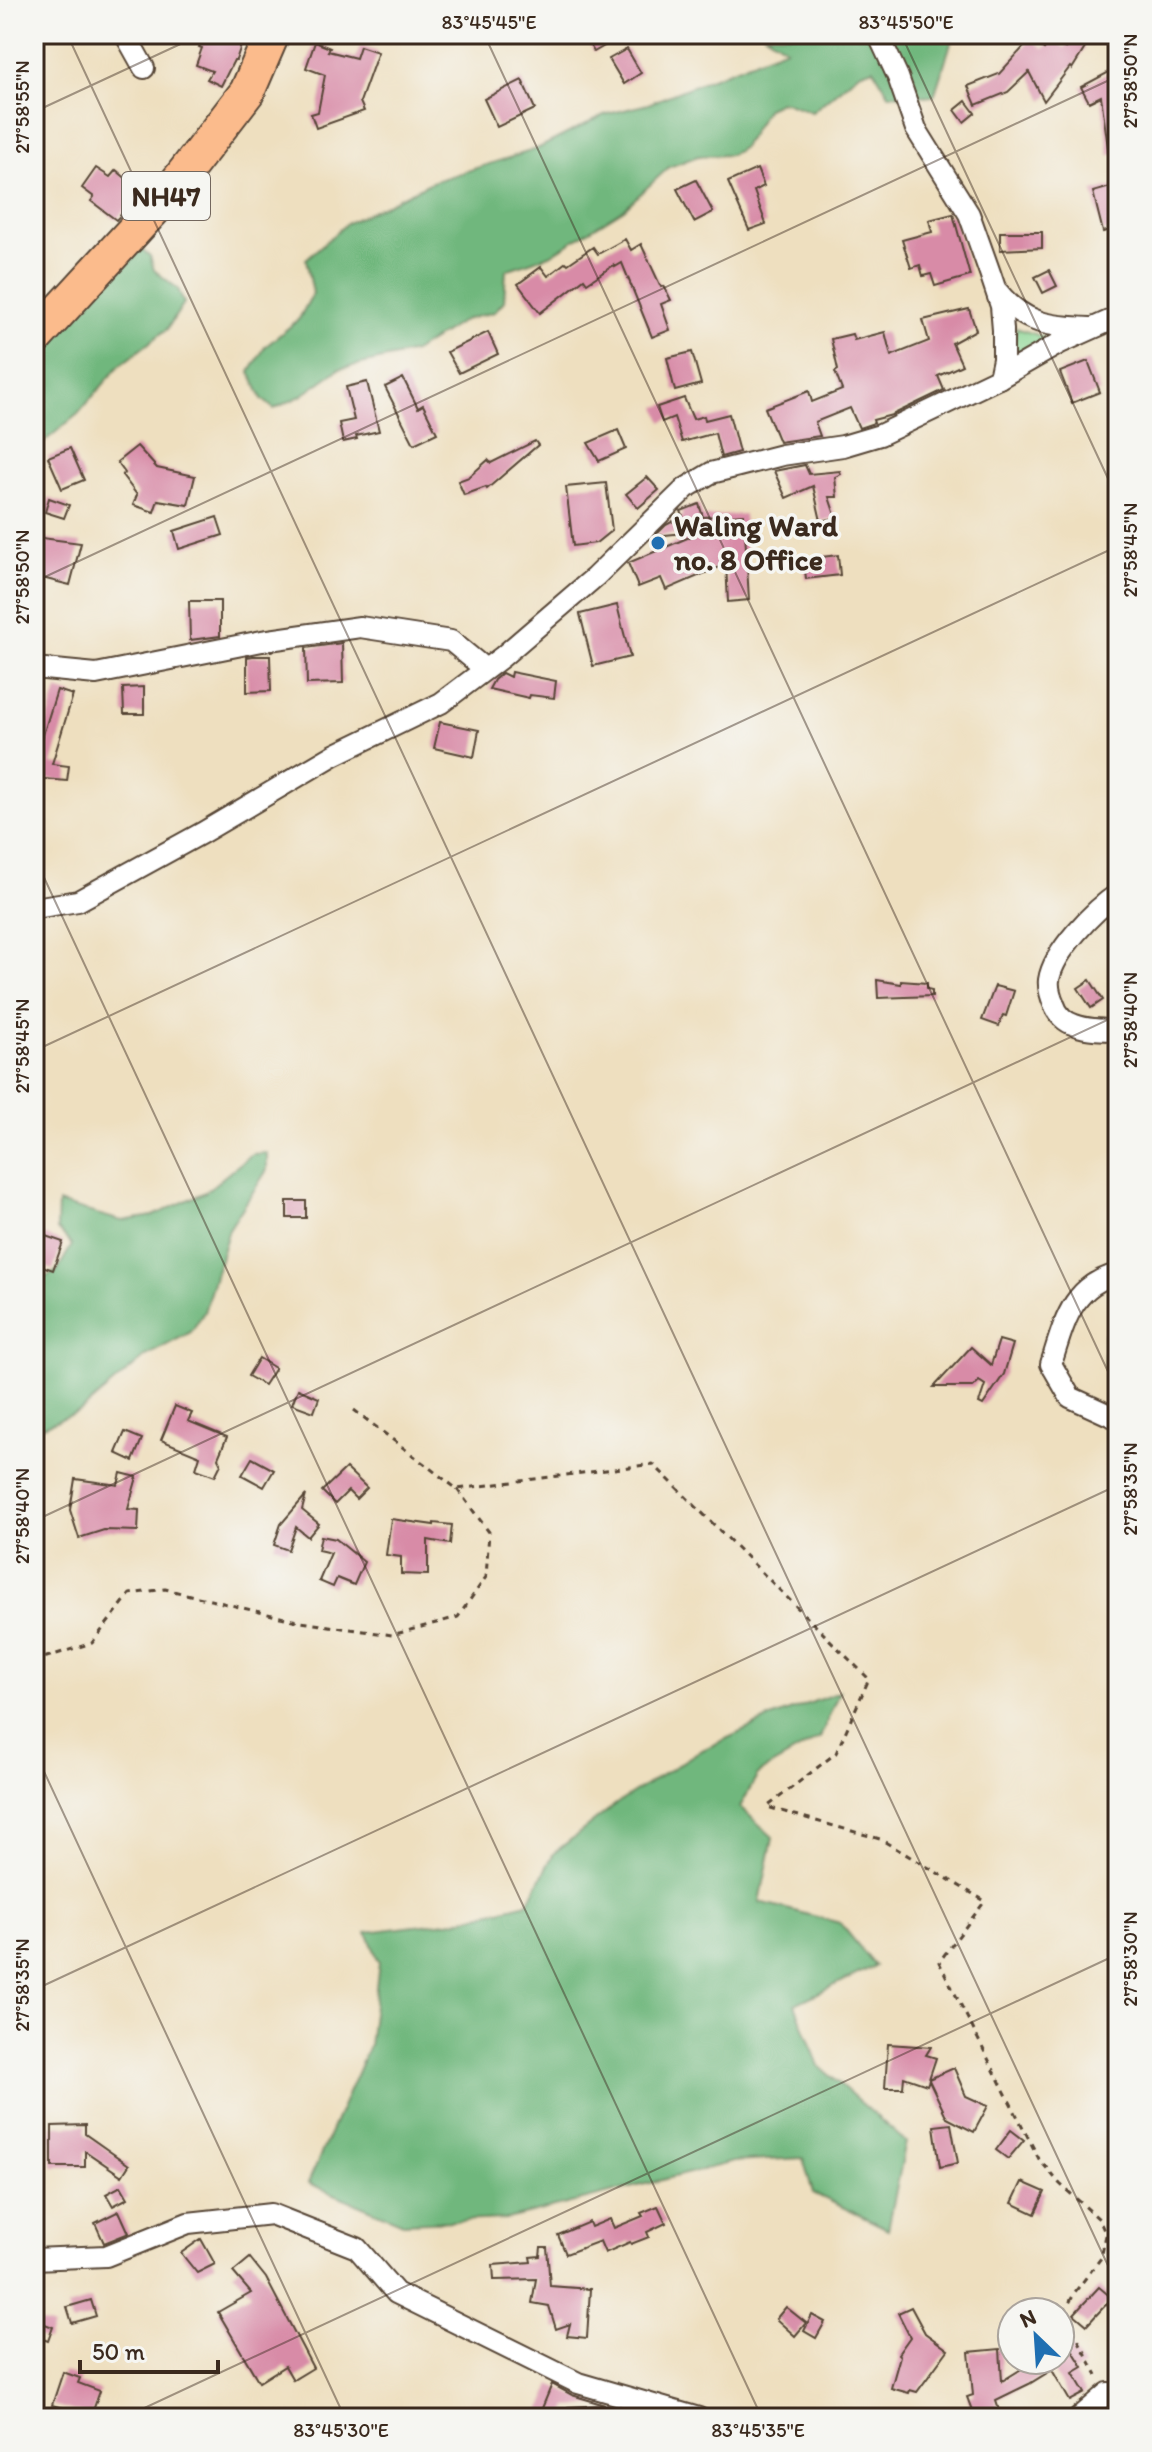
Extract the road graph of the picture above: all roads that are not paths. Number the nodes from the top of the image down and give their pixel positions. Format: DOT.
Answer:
graph roads {
  1 [pos="125,34"];
  2 [pos="272,34"];
  3 [pos="878,34"];
  4 [pos="144,68"];
  5 [pos="994,288"];
  6 [pos="1118,317"];
  7 [pos="1094,328"];
  8 [pos="35,337"];
  9 [pos="999,378"];
  10 [pos="34,668"];
  11 [pos="485,669"];
  12 [pos="1118,894"];
  13 [pos="34,908"];
  14 [pos="1118,1030"];
  15 [pos="1118,1274"];
  16 [pos="1118,1419"];
  17 [pos="34,2259"];
  18 [pos="1113,2394"];
  19 [pos="699,2418"];
  20 [pos="1079,2418"];
  1 -- 4 [label="street"];
  2 -- 8 [label="highway, NH47"];
  3 -- 5 [label="street"];
  5 -- 7 [label="street"];
  5 -- 9 [label="street"];
  6 -- 7 [label="street"];
  7 -- 9 [label="street"];
  9 -- 11 [label="street"];
  10 -- 11 [label="street"];
  11 -- 13 [label="street"];
  12 -- 14 [label="street"];
  15 -- 16 [label="street"];
  17 -- 19 [label="street"];
  18 -- 20 [label="street"];
}
